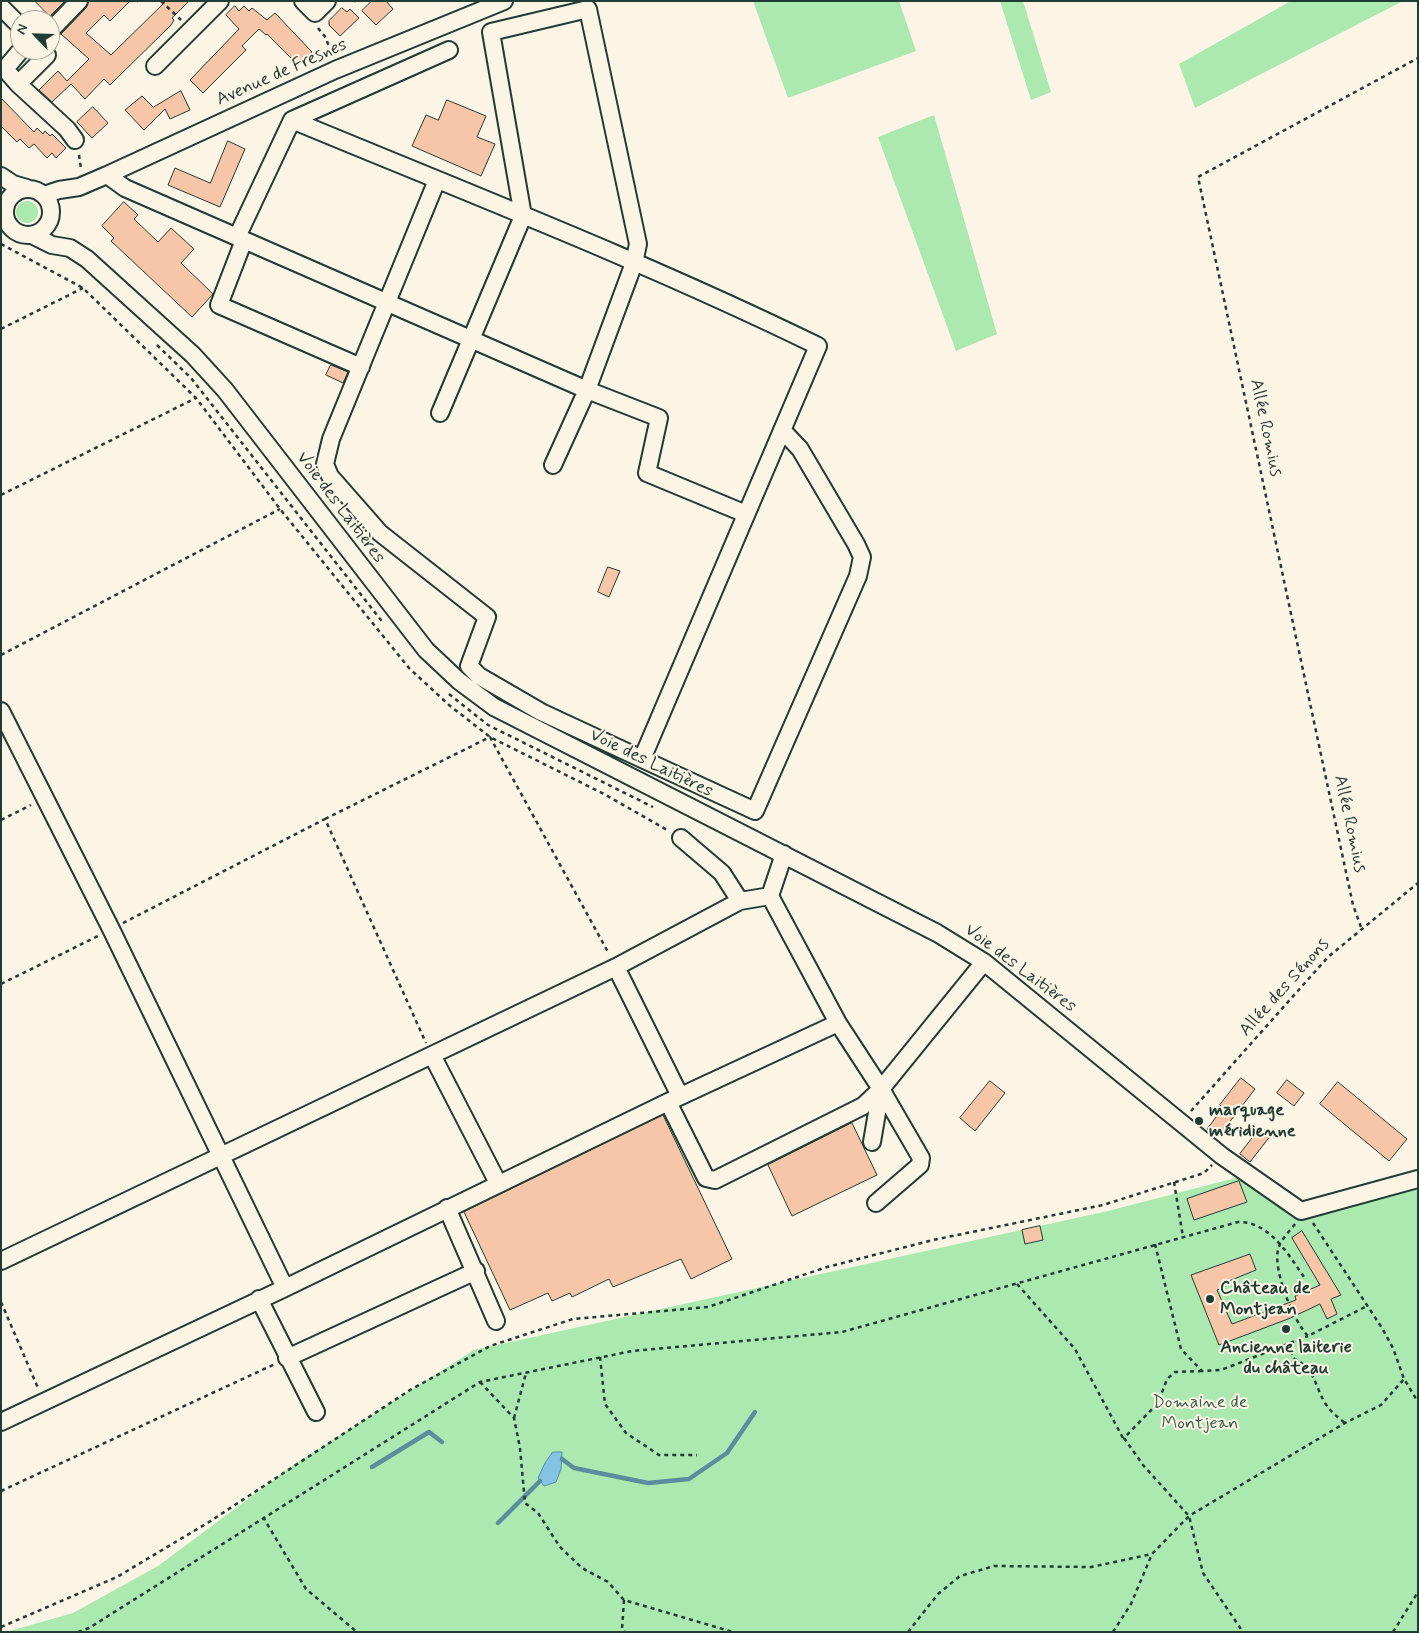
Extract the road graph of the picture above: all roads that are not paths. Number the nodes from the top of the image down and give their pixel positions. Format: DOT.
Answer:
graph roads {
  1 [pos="79,1"];
  2 [pos="220,1"];
  3 [pos="303,1"];
  4 [pos="327,1"];
  5 [pos="504,1"];
  6 [pos="1,7"];
  7 [pos="10,16"];
  8 [pos="60,21"];
  9 [pos="449,50"];
  10 [pos="13,60"];
  11 [pos="42,60"];
  12 [pos="155,66"];
  13 [pos="18,84"];
  14 [pos="292,120"];
  15 [pos="75,140"];
  16 [pos="107,175"];
  17 [pos="1,176"];
  18 [pos="80,179"];
  19 [pos="437,180"];
  20 [pos="27,188"];
  21 [pos="44,195"];
  22 [pos="3,208"];
  23 [pos="51,214"];
  24 [pos="523,216"];
  25 [pos="32,234"];
  26 [pos="240,239"];
  27 [pos="70,248"];
  28 [pos="634,264"];
  29 [pos="388,303"];
  30 [pos="472,340"];
  31 [pos="361,367"];
  32 [pos="587,390"];
  33 [pos="440,413"];
  34 [pos="782,430"];
  35 [pos="554,465"];
  36 [pos="746,514"];
  37 [pos="1,710"];
  38 [pos="642,759"];
  39 [pos="681,838"];
  40 [pos="784,854"];
  41 [pos="770,896"];
  42 [pos="740,901"];
  43 [pos="984,962"];
  44 [pos="616,968"];
  45 [pos="838,1024"];
  46 [pos="432,1055"];
  47 [pos="881,1089"];
  48 [pos="674,1099"];
  49 [pos="872,1142"];
  50 [pos="220,1155"];
  51 [pos="1418,1179"];
  52 [pos="498,1183"];
  53 [pos="876,1203"];
  54 [pos="447,1208"];
  55 [pos="1,1261"];
  56 [pos="476,1271"];
  57 [pos="285,1288"];
  58 [pos="258,1300"];
  59 [pos="496,1321"];
  60 [pos="287,1358"];
  61 [pos="316,1412"];
  62 [pos="1,1422"];
  1 -- 8 [label="street"];
  2 -- 12 [label="street"];
  3 -- 4 [label="street"];
  5 -- 16 [label="street, Avenue de Fresnes"];
  6 -- 7 [label="street"];
  9 -- 14 [label="street"];
  10 -- 13 [label="street"];
  11 -- 13 [label="street"];
  13 -- 15 [label="street"];
  14 -- 19 [label="street"];
  14 -- 26 [label="street"];
  16 -- 18 [label="street, Avenue de Fresnes"];
  16 -- 26 [label="street"];
  17 -- 20 [label="street"];
  18 -- 21 [label="street, Avenue de Fresnes"];
  18 -- 23 [label="street, Avenue de Fresnes"];
  19 -- 24 [label="street"];
  19 -- 29 [label="street"];
  20 -- 21 [label="street"];
  20 -- 22 [label="street"];
  21 -- 23 [label="street"];
  22 -- 25 [label="street"];
  23 -- 25 [label="street"];
  23 -- 27 [label="street, Voie des Laitières"];
  24 -- 28 [label="street"];
  24 -- 28 [label="street"];
  24 -- 30 [label="street"];
  25 -- 27 [label="street, Voie des Laitières"];
  26 -- 29 [label="street"];
  26 -- 31 [label="street"];
  27 -- 40 [label="street, Voie des Laitières"];
  28 -- 32 [label="street"];
  28 -- 34 [label="street"];
  29 -- 30 [label="street"];
  29 -- 31 [label="street"];
  30 -- 32 [label="street"];
  30 -- 33 [label="street"];
  31 -- 38 [label="street"];
  32 -- 35 [label="street"];
  32 -- 36 [label="street"];
  34 -- 36 [label="street"];
  34 -- 38 [label="street"];
  36 -- 38 [label="street"];
  37 -- 50 [label="street"];
  39 -- 42 [label="street"];
  40 -- 41 [label="street"];
  40 -- 43 [label="street, Voie des Laitières"];
  41 -- 42 [label="street"];
  41 -- 45 [label="street"];
  42 -- 44 [label="street"];
  43 -- 47 [label="street"];
  43 -- 51 [label="street, Voie des Laitières"];
  44 -- 46 [label="street"];
  44 -- 48 [label="street"];
  45 -- 47 [label="street"];
  45 -- 48 [label="street"];
  46 -- 50 [label="street"];
  46 -- 52 [label="street"];
  47 -- 48 [label="street"];
  47 -- 49 [label="street"];
  47 -- 53 [label="street"];
  48 -- 52 [label="street"];
  50 -- 55 [label="street"];
  50 -- 57 [label="street"];
  52 -- 54 [label="street"];
  54 -- 56 [label="street"];
  54 -- 57 [label="street"];
  56 -- 59 [label="street"];
  56 -- 60 [label="street"];
  57 -- 58 [label="street"];
  58 -- 60 [label="street"];
  58 -- 62 [label="street"];
  60 -- 61 [label="street"];
}
